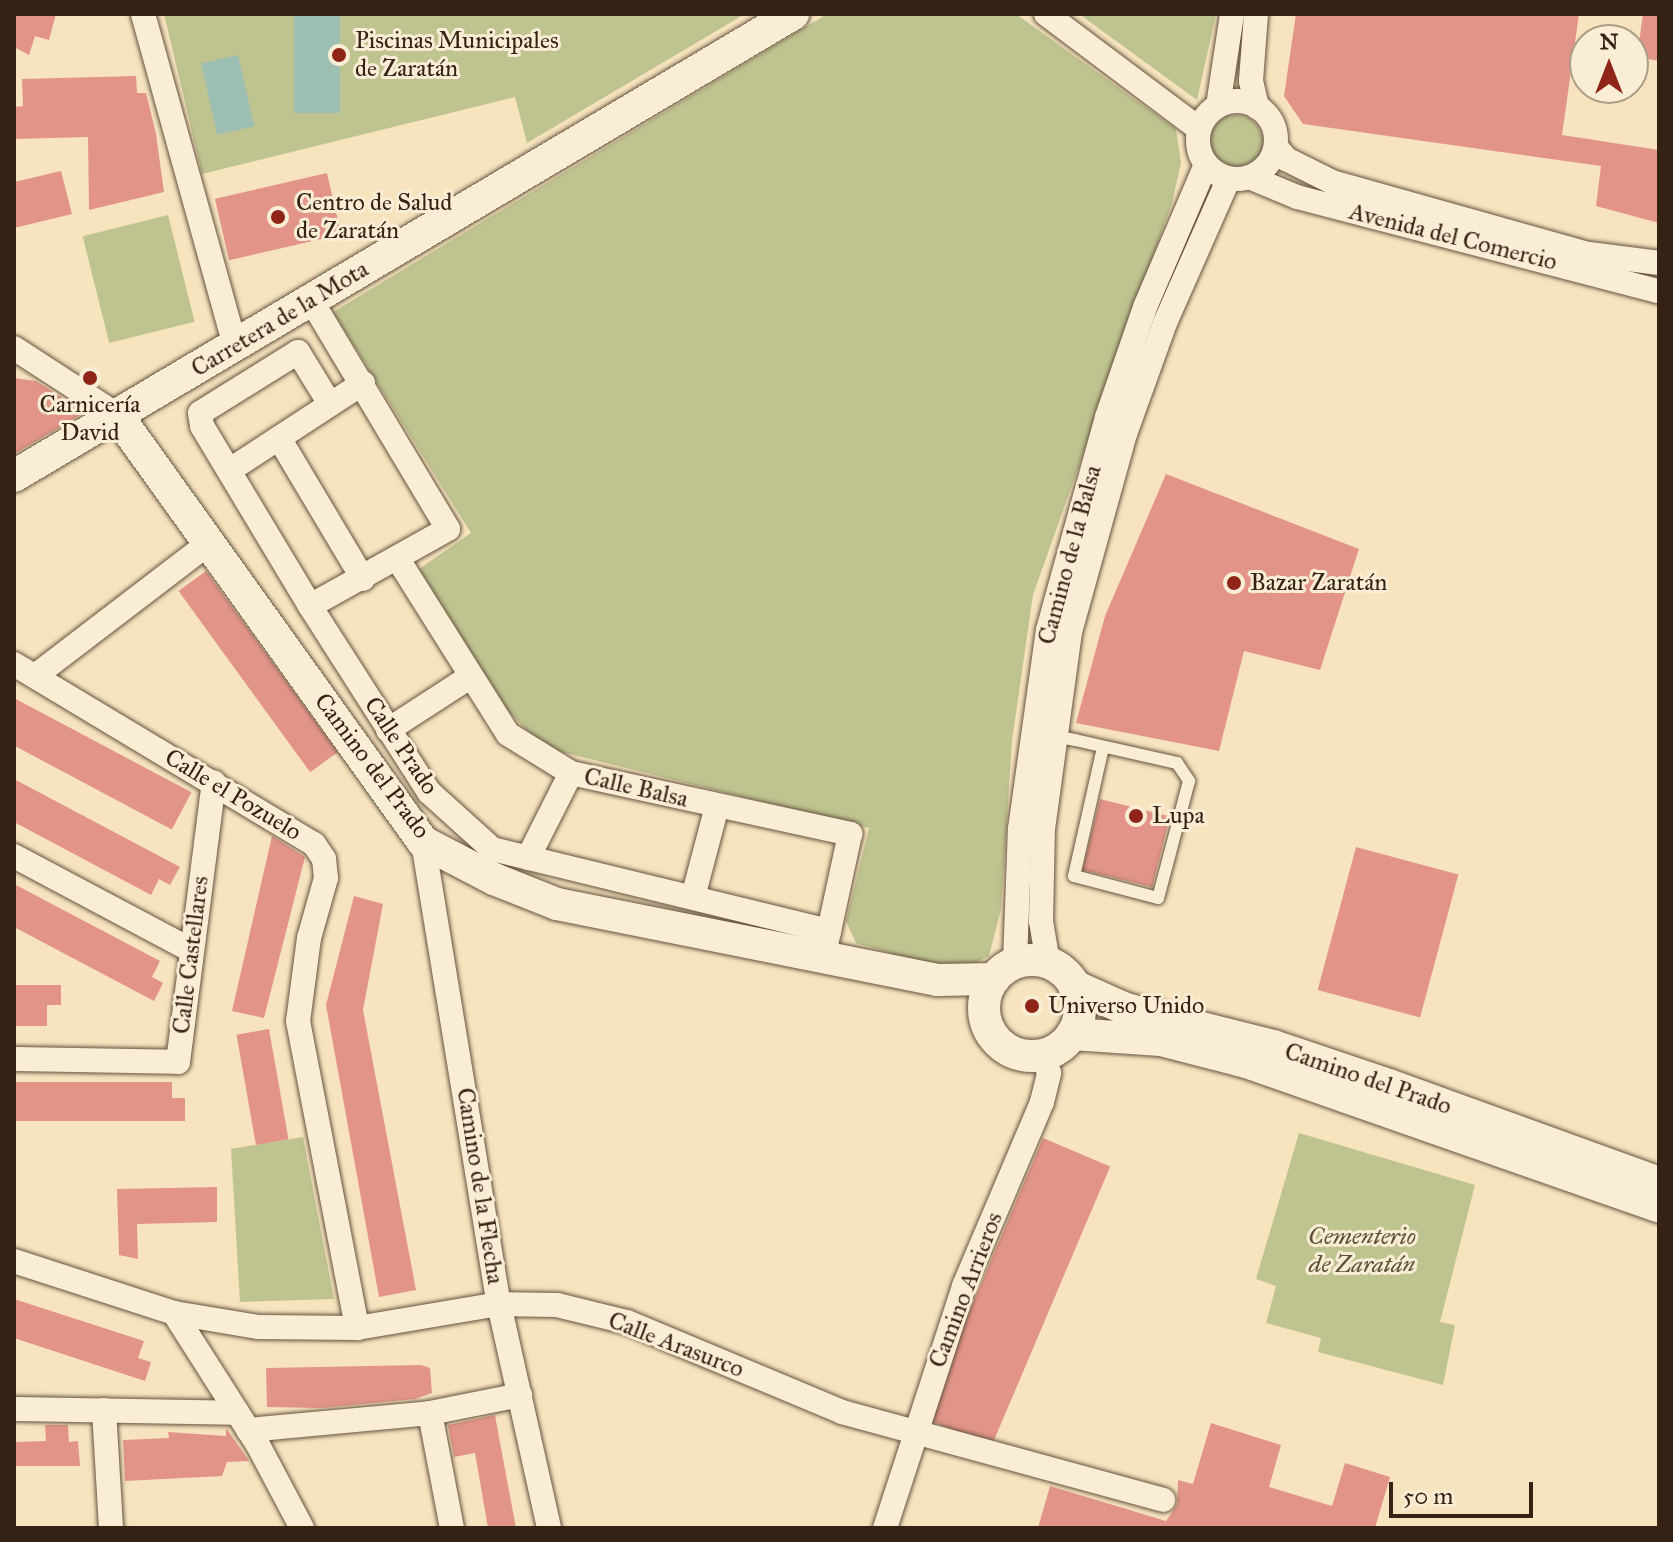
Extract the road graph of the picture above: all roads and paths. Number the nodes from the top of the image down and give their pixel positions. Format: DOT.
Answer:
graph roads {
  1 [pos="143,14"];
  2 [pos="793,14"];
  3 [pos="1046,14"];
  4 [pos="1232,14"];
  5 [pos="1256,14"];
  6 [pos="1218,106"];
  7 [pos="1257,107"];
  8 [pos="1199,129"];
  9 [pos="1276,147"];
  10 [pos="1206,165"];
  11 [pos="1239,178"];
  12 [pos="1659,263"];
  13 [pos="1659,291"];
  14 [pos="311,300"];
  15 [pos="235,346"];
  16 [pos="14,348"];
  17 [pos="363,383"];
  18 [pos="330,404"];
  19 [pos="117,415"];
  20 [pos="279,438"];
  21 [pos="230,470"];
  22 [pos="14,476"];
  23 [pos="210,542"];
  24 [pos="399,561"];
  25 [pos="363,579"];
  26 [pos="310,606"];
  27 [pos="24,670"];
  28 [pos="471,676"];
  29 [pos="388,730"];
  30 [pos="1053,736"];
  31 [pos="1103,747"];
  32 [pos="571,773"];
  33 [pos="214,782"];
  34 [pos="717,806"];
  35 [pos="423,842"];
  36 [pos="14,856"];
  37 [pos="528,858"];
  38 [pos="494,879"];
  39 [pos="693,897"];
  40 [pos="557,904"];
  41 [pos="826,944"];
  42 [pos="191,950"];
  43 [pos="1048,963"];
  44 [pos="1004,971"];
  45 [pos="937,980"];
  46 [pos="1074,986"];
  47 [pos="984,1010"];
  48 [pos="1072,1034"];
  49 [pos="1042,1054"];
  50 [pos="14,1059"];
  51 [pos="1659,1183"];
  52 [pos="1659,1207"];
  53 [pos="14,1261"];
  54 [pos="499,1304"];
  55 [pos="174,1313"];
  56 [pos="357,1328"];
  57 [pos="520,1395"];
  58 [pos="14,1409"];
  59 [pos="104,1410"];
  60 [pos="430,1413"];
  61 [pos="243,1421"];
  62 [pos="914,1431"];
  63 [pos="1163,1500"];
  64 [pos="111,1528"];
  65 [pos="302,1528"];
  66 [pos="452,1528"];
  67 [pos="549,1528"];
  68 [pos="885,1528"];
  1 -- 15 [label="street"];
  2 -- 14 [label="main road, Carretera de la Mota"];
  3 -- 8 [label="street"];
  4 -- 6 [label="street"];
  5 -- 7 [label="street"];
  6 -- 7 [label="street"];
  6 -- 8 [label="street"];
  7 -- 9 [label="street"];
  8 -- 10 [label="street"];
  9 -- 11 [label="street"];
  9 -- 12 [label="street, Avenida del Comercio"];
  10 -- 11 [label="street"];
  10 -- 44 [label="street, Camino de la Balsa"];
  11 -- 13 [label="street, Avenida del Comercio"];
  11 -- 30 [label="street, Camino de la Balsa"];
  14 -- 15 [label="main road, Carretera de la Mota"];
  14 -- 17 [label="street"];
  15 -- 19 [label="main road, Carretera de la Mota"];
  16 -- 19 [label="street"];
  17 -- 18 [label="street"];
  17 -- 24 [label="street"];
  18 -- 20 [label="street"];
  18 -- 21 [label="street, Calle Prado"];
  19 -- 22 [label="main road, Carretera de la Mota"];
  19 -- 23 [label="main road, Camino del Prado"];
  20 -- 21 [label="street"];
  20 -- 25 [label="street"];
  21 -- 26 [label="street, Calle Prado"];
  23 -- 27 [label="street"];
  23 -- 35 [label="main road, Camino del Prado"];
  24 -- 25 [label="street"];
  24 -- 28 [label="street, Calle Balsa"];
  25 -- 26 [label="street"];
  26 -- 29 [label="street, Calle Prado"];
  27 -- 33 [label="street, Calle el Pozuelo"];
  28 -- 29 [label="street"];
  28 -- 32 [label="street, Calle Balsa"];
  29 -- 37 [label="street, Calle Prado"];
  30 -- 31 [label="lane"];
  30 -- 43 [label="street, Camino de la Balsa"];
  31 -- 31 [label="lane"];
  32 -- 34 [label="street, Calle Balsa"];
  32 -- 37 [label="street"];
  33 -- 42 [label="street, Calle Castellares"];
  33 -- 56 [label="street, Calle el Pozuelo"];
  34 -- 39 [label="street"];
  34 -- 41 [label="street, Calle Balsa"];
  35 -- 38 [label="main road, Camino del Prado"];
  35 -- 54 [label="street, Camino de la Flecha"];
  36 -- 42 [label="street"];
  37 -- 38 [label="street"];
  37 -- 39 [label="street, Calle Prado"];
  37 -- 40 [label="street"];
  38 -- 40 [label="main road, Camino del Prado"];
  39 -- 41 [label="street, Calle Prado"];
  40 -- 41 [label="main road, Camino del Prado"];
  41 -- 45 [label="main road, Camino del Prado"];
  42 -- 50 [label="street, Calle Castellares"];
  43 -- 44 [label="main road"];
  43 -- 46 [label="main road"];
  44 -- 45 [label="main road, Camino del Prado"];
  44 -- 47 [label="main road"];
  45 -- 47 [label="main road, Camino del Prado"];
  46 -- 48 [label="main road"];
  46 -- 51 [label="main road, Camino del Prado"];
  47 -- 49 [label="main road"];
  48 -- 49 [label="main road"];
  48 -- 52 [label="main road, Camino del Prado"];
  49 -- 62 [label="street, Camino Arrieros"];
  53 -- 55 [label="street, Calle Arasurco"];
  54 -- 56 [label="street, Calle Arasurco"];
  54 -- 57 [label="street, Camino de la Flecha"];
  54 -- 62 [label="street, Calle Arasurco"];
  55 -- 56 [label="street, Calle Arasurco"];
  55 -- 61 [label="street"];
  57 -- 60 [label="street"];
  57 -- 67 [label="street, Camino de la Flecha"];
  58 -- 59 [label="street"];
  59 -- 61 [label="street"];
  59 -- 64 [label="street"];
  60 -- 61 [label="street"];
  60 -- 66 [label="street"];
  61 -- 65 [label="street"];
  62 -- 63 [label="street, Calle Arasurco"];
  62 -- 68 [label="street, Camino Arrieros"];
}
